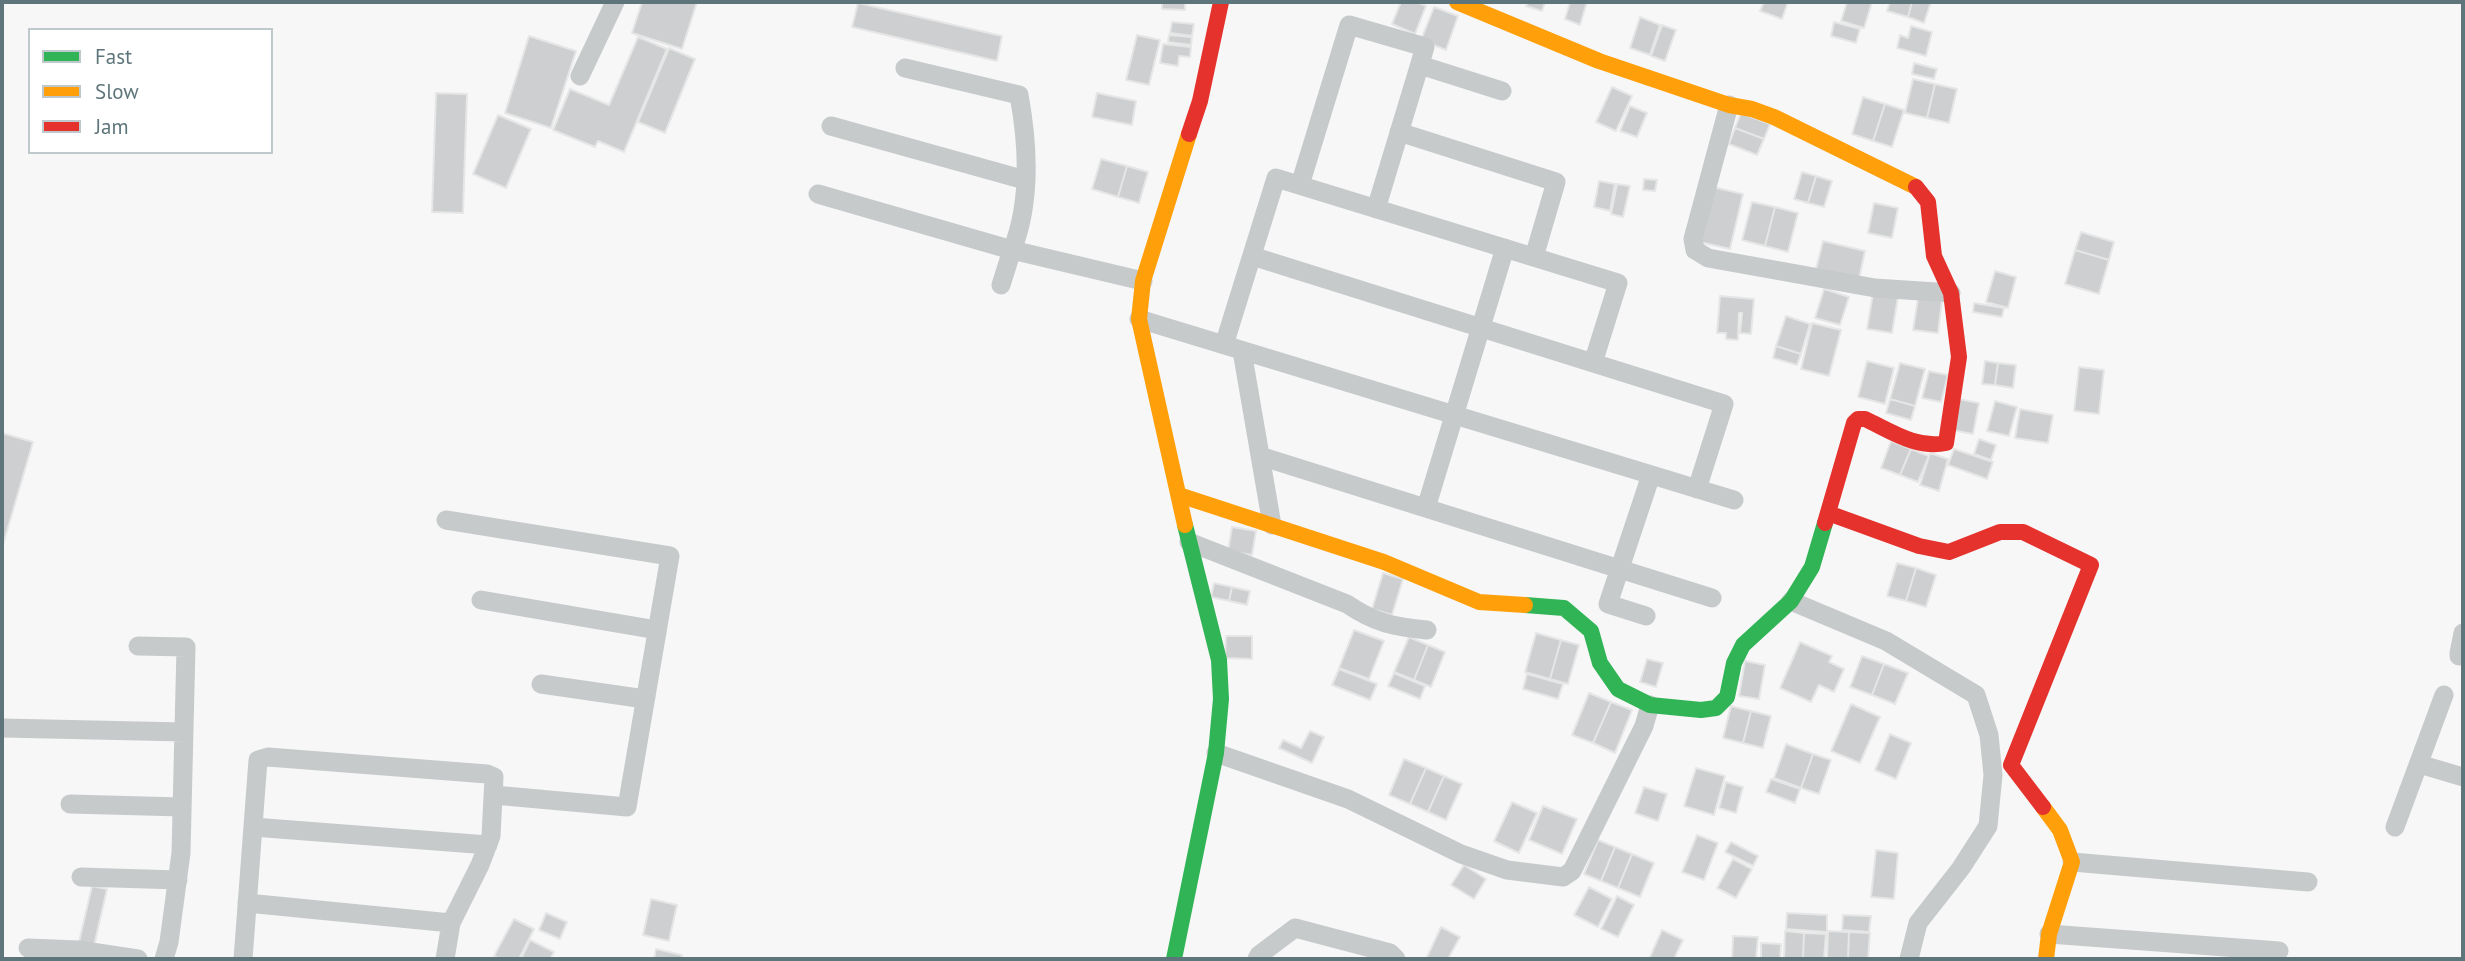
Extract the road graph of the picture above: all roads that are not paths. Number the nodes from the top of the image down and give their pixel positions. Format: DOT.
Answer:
graph roads {
  1 [pos="615,2"];
  2 [pos="1220,2"];
  3 [pos="1457,2"];
  4 [pos="1420,65"];
  5 [pos="905,68"];
  6 [pos="580,76"];
  7 [pos="1502,92"];
  8 [pos="1729,105"];
  9 [pos="831,125"];
  10 [pos="1399,132"];
  11 [pos="1025,180"];
  12 [pos="1300,185"];
  13 [pos="818,194"];
  14 [pos="1376,209"];
  15 [pos="1505,248"];
  16 [pos="1012,250"];
  17 [pos="1252,256"];
  18 [pos="1534,257"];
  19 [pos="1143,281"];
  20 [pos="1001,285"];
  21 [pos="1951,293"];
  22 [pos="1139,319"];
  23 [pos="1481,328"];
  24 [pos="1233,348"];
  25 [pos="1593,363"];
  26 [pos="1455,415"];
  27 [pos="1260,456"];
  28 [pos="1651,475"];
  29 [pos="1697,489"];
  30 [pos="1179,495"];
  31 [pos="1734,500"];
  32 [pos="1426,508"];
  33 [pos="1828,513"];
  34 [pos="446,520"];
  35 [pos="1272,526"];
  36 [pos="1189,542"];
  37 [pos="1620,569"];
  38 [pos="1712,598"];
  39 [pos="481,600"];
  40 [pos="1791,601"];
  41 [pos="1646,617"];
  42 [pos="657,630"];
  43 [pos="1427,630"];
  44 [pos="2463,633"];
  45 [pos="138,646"];
  46 [pos="2463,656"];
  47 [pos="541,684"];
  48 [pos="2444,695"];
  49 [pos="645,699"];
  50 [pos="1650,705"];
  51 [pos="3,728"];
  52 [pos="184,733"];
  53 [pos="1216,753"];
  54 [pos="2419,764"];
  55 [pos="2463,777"];
  56 [pos="494,795"];
  57 [pos="70,804"];
  58 [pos="182,807"];
  59 [pos="253,827"];
  60 [pos="2395,827"];
  61 [pos="488,845"];
  62 [pos="2072,862"];
  63 [pos="81,877"];
  64 [pos="178,880"];
  65 [pos="2308,882"];
  66 [pos="247,903"];
  67 [pos="451,923"];
  68 [pos="2049,934"];
  69 [pos="2278,951"];
  70 [pos="39,952"];
  71 [pos="77,955"];
  72 [pos="138,959"];
  73 [pos="164,959"];
  74 [pos="243,959"];
  75 [pos="445,959"];
  76 [pos="1174,959"];
  77 [pos="1257,959"];
  78 [pos="1396,959"];
  79 [pos="1909,959"];
  80 [pos="2046,959"];
  1 -- 6 [label="street"];
  2 -- 19 [label="street"];
  3 -- 8 [label="street"];
  4 -- 7 [label="street"];
  4 -- 10 [label="street"];
  4 -- 12 [label="street"];
  5 -- 11 [label="street"];
  8 -- 21 [label="street"];
  8 -- 21 [label="street"];
  9 -- 11 [label="street"];
  10 -- 14 [label="street"];
  10 -- 18 [label="street"];
  11 -- 16 [label="street"];
  12 -- 14 [label="street"];
  12 -- 17 [label="street"];
  13 -- 16 [label="street"];
  14 -- 15 [label="street"];
  15 -- 18 [label="street"];
  15 -- 23 [label="street"];
  16 -- 19 [label="street"];
  16 -- 20 [label="street"];
  17 -- 23 [label="street"];
  17 -- 24 [label="street"];
  18 -- 25 [label="street"];
  19 -- 22 [label="street"];
  21 -- 33 [label="street"];
  22 -- 24 [label="street"];
  22 -- 30 [label="street"];
  23 -- 25 [label="street"];
  23 -- 26 [label="street"];
  24 -- 26 [label="street"];
  24 -- 27 [label="street"];
  25 -- 29 [label="street"];
  26 -- 28 [label="street"];
  26 -- 32 [label="street"];
  27 -- 32 [label="street"];
  27 -- 35 [label="street"];
  28 -- 29 [label="street"];
  28 -- 37 [label="street"];
  29 -- 31 [label="street"];
  30 -- 35 [label="street"];
  30 -- 36 [label="street"];
  32 -- 37 [label="street"];
  33 -- 40 [label="street"];
  33 -- 62 [label="street"];
  34 -- 42 [label="street"];
  35 -- 50 [label="street"];
  36 -- 43 [label="street"];
  36 -- 53 [label="street"];
  37 -- 38 [label="street"];
  37 -- 41 [label="street"];
  39 -- 42 [label="street"];
  40 -- 50 [label="street"];
  40 -- 79 [label="street"];
  42 -- 49 [label="street"];
  44 -- 46 [label="street"];
  45 -- 52 [label="street"];
  47 -- 49 [label="street"];
  48 -- 54 [label="street"];
  49 -- 56 [label="street"];
  50 -- 53 [label="street"];
  51 -- 52 [label="street"];
  52 -- 58 [label="street"];
  53 -- 76 [label="street"];
  54 -- 55 [label="street"];
  54 -- 60 [label="street"];
  56 -- 59 [label="street"];
  56 -- 61 [label="street"];
  57 -- 58 [label="street"];
  58 -- 64 [label="street"];
  59 -- 61 [label="street"];
  59 -- 66 [label="street"];
  61 -- 67 [label="street"];
  62 -- 65 [label="street"];
  62 -- 68 [label="street"];
  63 -- 64 [label="street"];
  64 -- 73 [label="street"];
  66 -- 67 [label="street"];
  66 -- 74 [label="street"];
  67 -- 75 [label="street"];
  68 -- 69 [label="street"];
  68 -- 80 [label="street"];
  70 -- 71 [label="street"];
  71 -- 72 [label="street"];
  77 -- 78 [label="street"];
}
